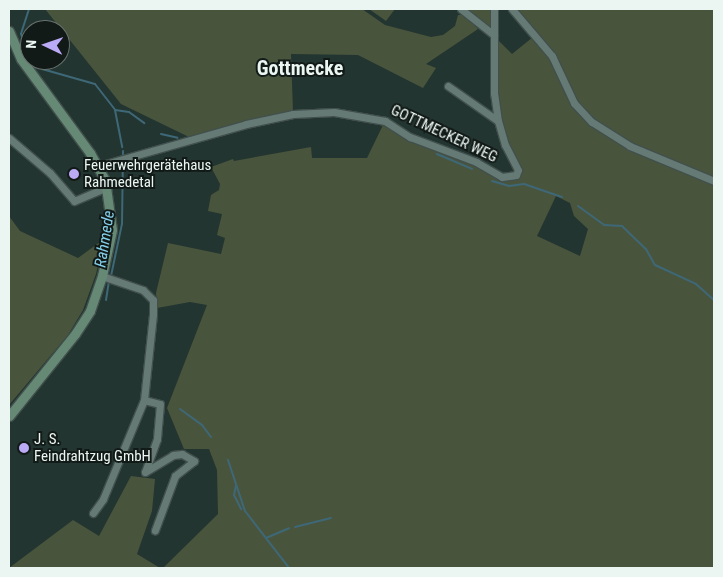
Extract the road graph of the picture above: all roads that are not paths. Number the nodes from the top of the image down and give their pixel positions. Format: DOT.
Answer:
graph roads {
  1 [pos="461,9"];
  2 [pos="494,9"];
  3 [pos="512,9"];
  4 [pos="9,31"];
  5 [pos="494,35"];
  6 [pos="448,86"];
  7 [pos="498,121"];
  8 [pos="9,138"];
  9 [pos="98,166"];
  10 [pos="714,181"];
  11 [pos="107,187"];
  12 [pos="108,278"];
  13 [pos="144,400"];
  14 [pos="9,416"];
  15 [pos="93,513"];
  16 [pos="155,530"];
  1 -- 5 [label="street"];
  2 -- 5 [label="street, GOTTMECKER WEG"];
  3 -- 10 [label="street"];
  4 -- 9 [label="main road"];
  5 -- 7 [label="street, GOTTMECKER WEG"];
  6 -- 7 [label="street"];
  7 -- 9 [label="street, GOTTMECKER WEG"];
  8 -- 11 [label="street"];
  9 -- 11 [label="main road"];
  11 -- 12 [label="main road"];
  12 -- 13 [label="street"];
  12 -- 14 [label="main road"];
  13 -- 15 [label="street"];
  13 -- 16 [label="street"];
}
